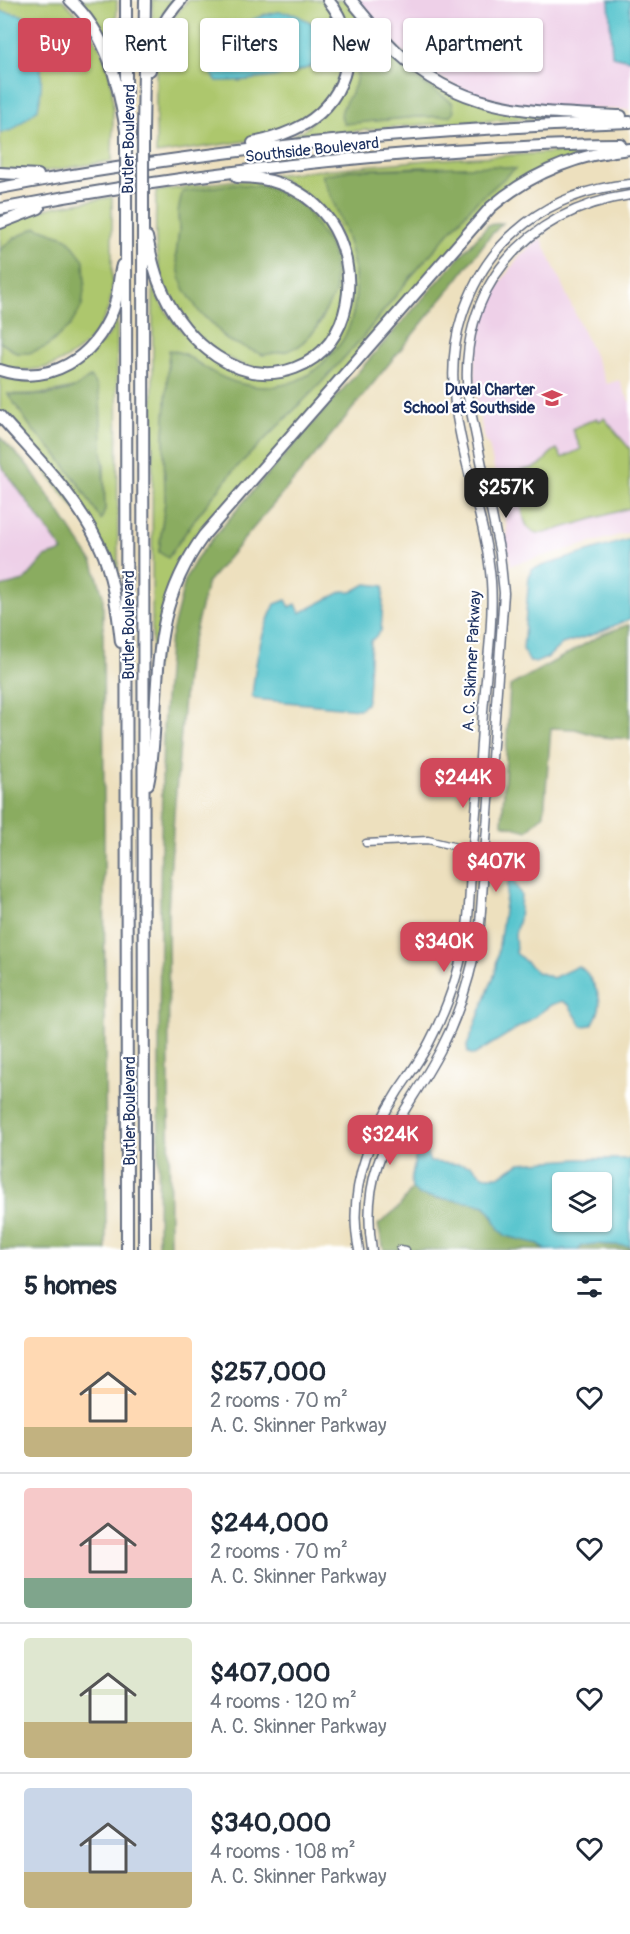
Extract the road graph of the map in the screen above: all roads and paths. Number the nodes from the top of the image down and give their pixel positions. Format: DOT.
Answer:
graph roads {
  1 [pos="70,0"];
  2 [pos="126,0"];
  3 [pos="145,0"];
  4 [pos="180,0"];
  5 [pos="328,0"];
  6 [pos="351,0"];
  7 [pos="144,90"];
  8 [pos="630,117"];
  9 [pos="630,122"];
  10 [pos="126,131"];
  11 [pos="630,144"];
  12 [pos="630,149"];
  13 [pos="189,157"];
  14 [pos="86,172"];
  15 [pos="0,173"];
  16 [pos="192,178"];
  17 [pos="630,184"];
  18 [pos="0,188"];
  19 [pos="88,193"];
  20 [pos="630,195"];
  21 [pos="564,200"];
  22 [pos="0,209"];
  23 [pos="569,212"];
  24 [pos="142,217"];
  25 [pos="0,223"];
  26 [pos="126,250"];
  27 [pos="0,370"];
  28 [pos="0,416"];
  29 [pos="127,710"];
  30 [pos="143,804"];
  31 [pos="366,843"];
  32 [pos="473,849"];
  33 [pos="400,1249"];
  34 [pos="127,1250"];
  35 [pos="144,1250"];
  36 [pos="359,1250"];
  37 [pos="372,1250"];
  38 [pos="406,1250"];
  1 -- 10 [label="highway"];
  2 -- 10 [label="highway, Butler Boulevard"];
  3 -- 7 [label="highway, Butler Boulevard"];
  4 -- 7 [label="highway"];
  5 -- 13 [label="highway"];
  6 -- 8 [label="highway"];
  7 -- 24 [label="highway, Butler Boulevard, bridge"];
  9 -- 13 [label="highway, Southside Boulevard"];
  10 -- 26 [label="highway, Butler Boulevard, bridge"];
  11 -- 16 [label="highway, Southside Boulevard"];
  12 -- 30 [label="highway"];
  13 -- 14 [label="highway, Southside Boulevard"];
  14 -- 15 [label="highway"];
  14 -- 18 [label="highway, Southside Boulevard"];
  16 -- 19 [label="highway, Southside Boulevard"];
  16 -- 24 [label="highway"];
  17 -- 21 [label="main road, A. C. Skinner Parkway"];
  19 -- 22 [label="highway, Southside Boulevard"];
  19 -- 25 [label="highway"];
  20 -- 23 [label="main road, A. C. Skinner Parkway"];
  21 -- 23 [label="main road"];
  21 -- 32 [label="main road, A. C. Skinner Parkway"];
  23 -- 37 [label="main road, A. C. Skinner Parkway"];
  24 -- 30 [label="highway, Butler Boulevard"];
  26 -- 27 [label="highway"];
  26 -- 29 [label="highway, Butler Boulevard"];
  28 -- 29 [label="highway"];
  29 -- 34 [label="highway, Butler Boulevard"];
  30 -- 35 [label="highway, Butler Boulevard"];
  31 -- 32 [label="street"];
  32 -- 36 [label="main road, A. C. Skinner Parkway"];
  33 -- 38 [label="street"];
}
